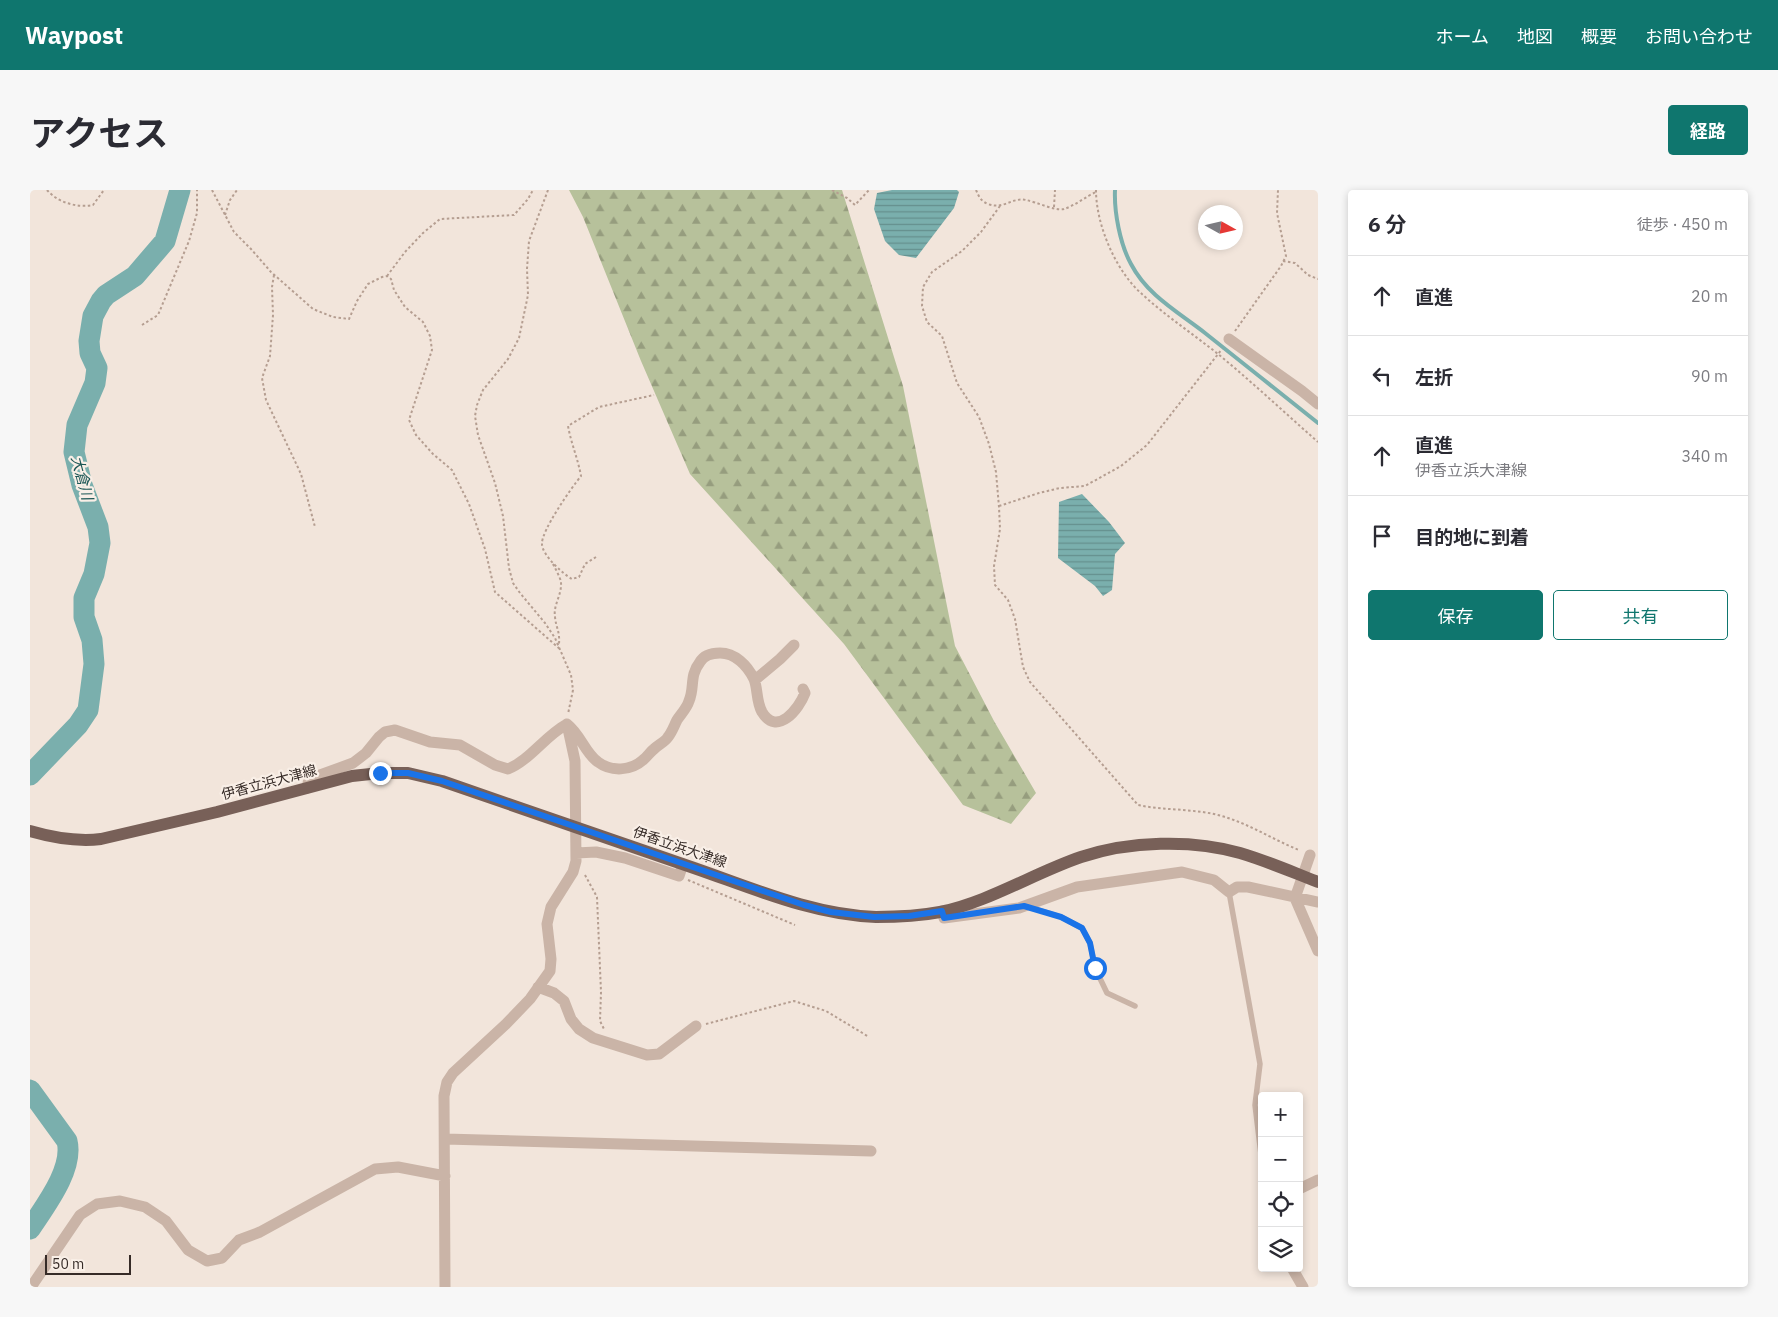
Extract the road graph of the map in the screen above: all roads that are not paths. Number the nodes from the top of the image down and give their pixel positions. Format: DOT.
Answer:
graph roads {
  1 [pos="1229,339"];
  2 [pos="1318,404"];
  3 [pos="794,645"];
  4 [pos="755,680"];
  5 [pos="803,689"];
  6 [pos="568,724"];
  7 [pos="307,788"];
  8 [pos="30,831"];
  9 [pos="576,854"];
  10 [pos="1310,855"];
  11 [pos="681,870"];
  12 [pos="1318,882"];
  13 [pos="1229,892"];
  14 [pos="1295,898"];
  15 [pos="1318,902"];
  16 [pos="1024,906"];
  17 [pos="942,911"];
  18 [pos="1318,951"];
  19 [pos="538,987"];
  20 [pos="1135,1006"];
  21 [pos="696,1026"];
  22 [pos="1259,1137"];
  23 [pos="444,1139"];
  24 [pos="871,1151"];
  25 [pos="445,1176"];
  26 [pos="1318,1180"];
  27 [pos="1303,1187"];
  28 [pos="1294,1272"];
  29 [pos="36,1284"];
  30 [pos="445,1287"];
  31 [pos="1303,1287"];
  1 -- 2 [label="street"];
  3 -- 4 [label="street"];
  4 -- 5 [label="street"];
  4 -- 6 [label="street"];
  6 -- 7 [label="street"];
  6 -- 9 [label="street"];
  7 -- 8 [label="main road, 伊香立浜大津線"];
  7 -- 11 [label="main road, 伊香立浜大津線"];
  9 -- 11 [label="street"];
  9 -- 19 [label="street"];
  10 -- 14 [label="street"];
  11 -- 17 [label="main road, 伊香立浜大津線"];
  12 -- 17 [label="main road, 伊香立浜大津線"];
  13 -- 14 [label="street"];
  13 -- 16 [label="street"];
  13 -- 22 [label="lane"];
  14 -- 15 [label="street"];
  14 -- 18 [label="street"];
  16 -- 17 [label="street"];
  16 -- 20 [label="lane"];
  19 -- 21 [label="street"];
  19 -- 23 [label="street"];
  23 -- 24 [label="street"];
  23 -- 25 [label="street"];
  25 -- 29 [label="street"];
  25 -- 30 [label="street"];
  26 -- 27 [label="street"];
  28 -- 31 [label="street"];
}
